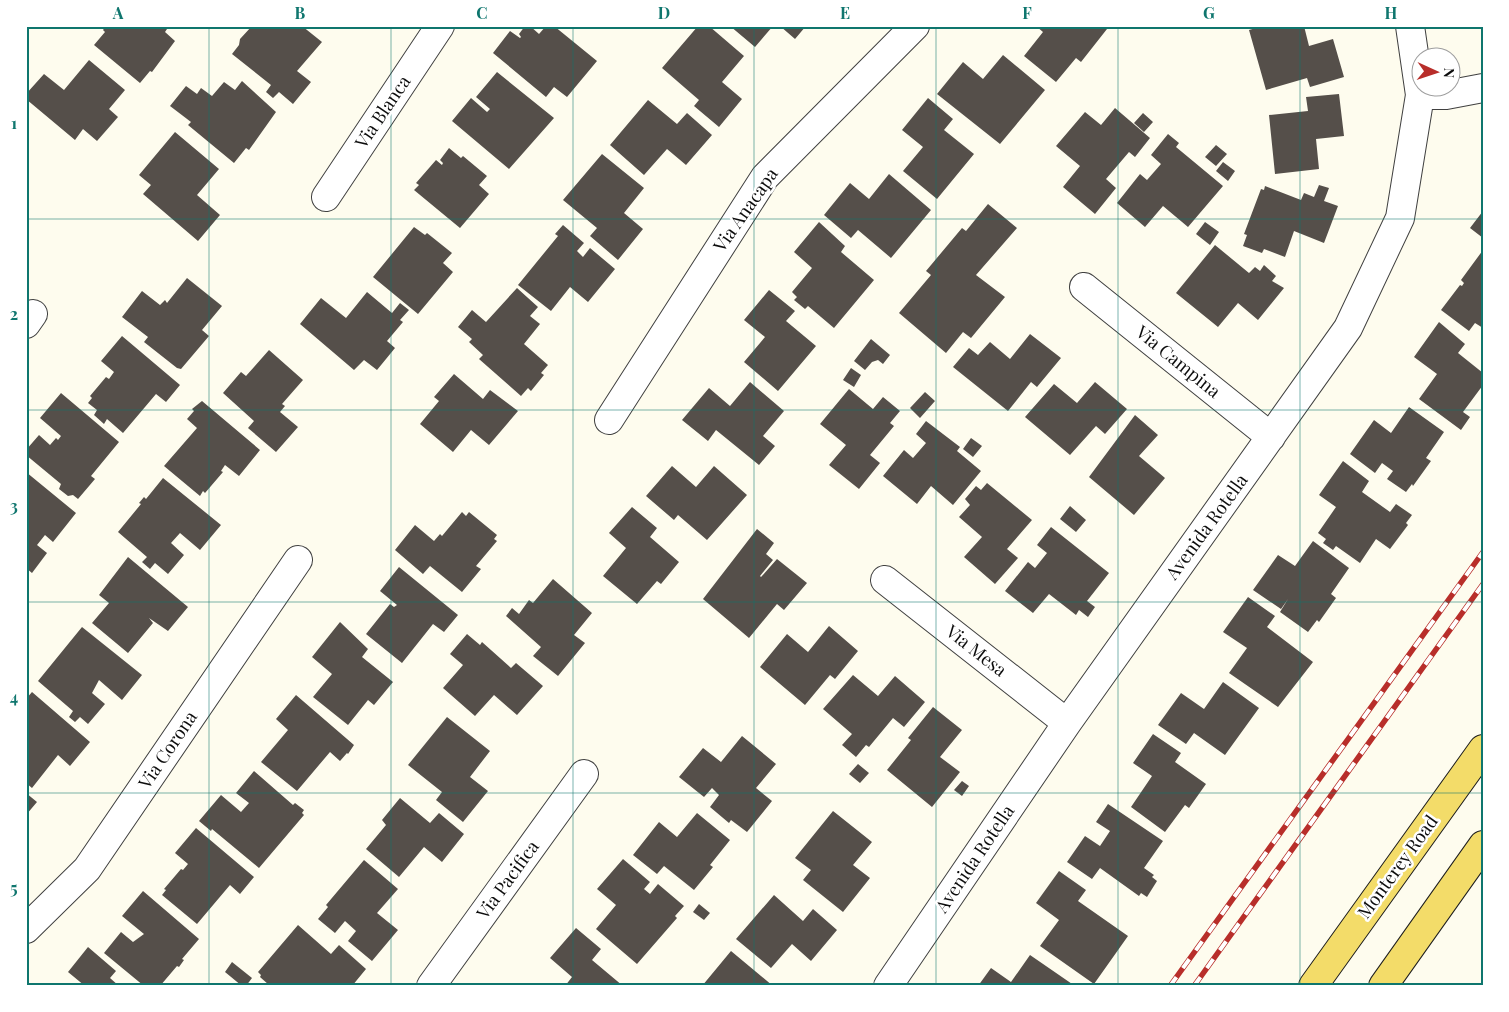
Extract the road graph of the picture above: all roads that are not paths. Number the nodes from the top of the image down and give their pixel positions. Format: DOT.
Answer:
graph roads {
  1 [pos="440,26"];
  2 [pos="915,26"];
  3 [pos="1410,26"];
  4 [pos="1413,48"];
  5 [pos="1483,88"];
  6 [pos="1462,92"];
  7 [pos="1420,98"];
  8 [pos="326,197"];
  9 [pos="1084,287"];
  10 [pos="609,420"];
  11 [pos="1271,436"];
  12 [pos="298,560"];
  13 [pos="885,580"];
  14 [pos="1067,723"];
  15 [pos="1483,749"];
  16 [pos="584,774"];
  17 [pos="1483,845"];
  18 [pos="26,929"];
  19 [pos="431,986"];
  20 [pos="888,986"];
  21 [pos="1313,986"];
  22 [pos="1383,986"];
  1 -- 8 [label="street, Via Blanca"];
  2 -- 10 [label="street, Via Anacapa"];
  3 -- 4 [label="street, Avenida Rotella"];
  5 -- 6 [label="street"];
  7 -- 11 [label="street, Avenida Rotella"];
  9 -- 11 [label="street, Via Campina"];
  11 -- 14 [label="street, Avenida Rotella"];
  12 -- 18 [label="street, Via Corona"];
  13 -- 14 [label="street, Via Mesa"];
  14 -- 20 [label="street, Avenida Rotella"];
  15 -- 21 [label="main road, Monterey Road"];
  16 -- 19 [label="street, Via Pacifica"];
  17 -- 22 [label="main road"];
}
